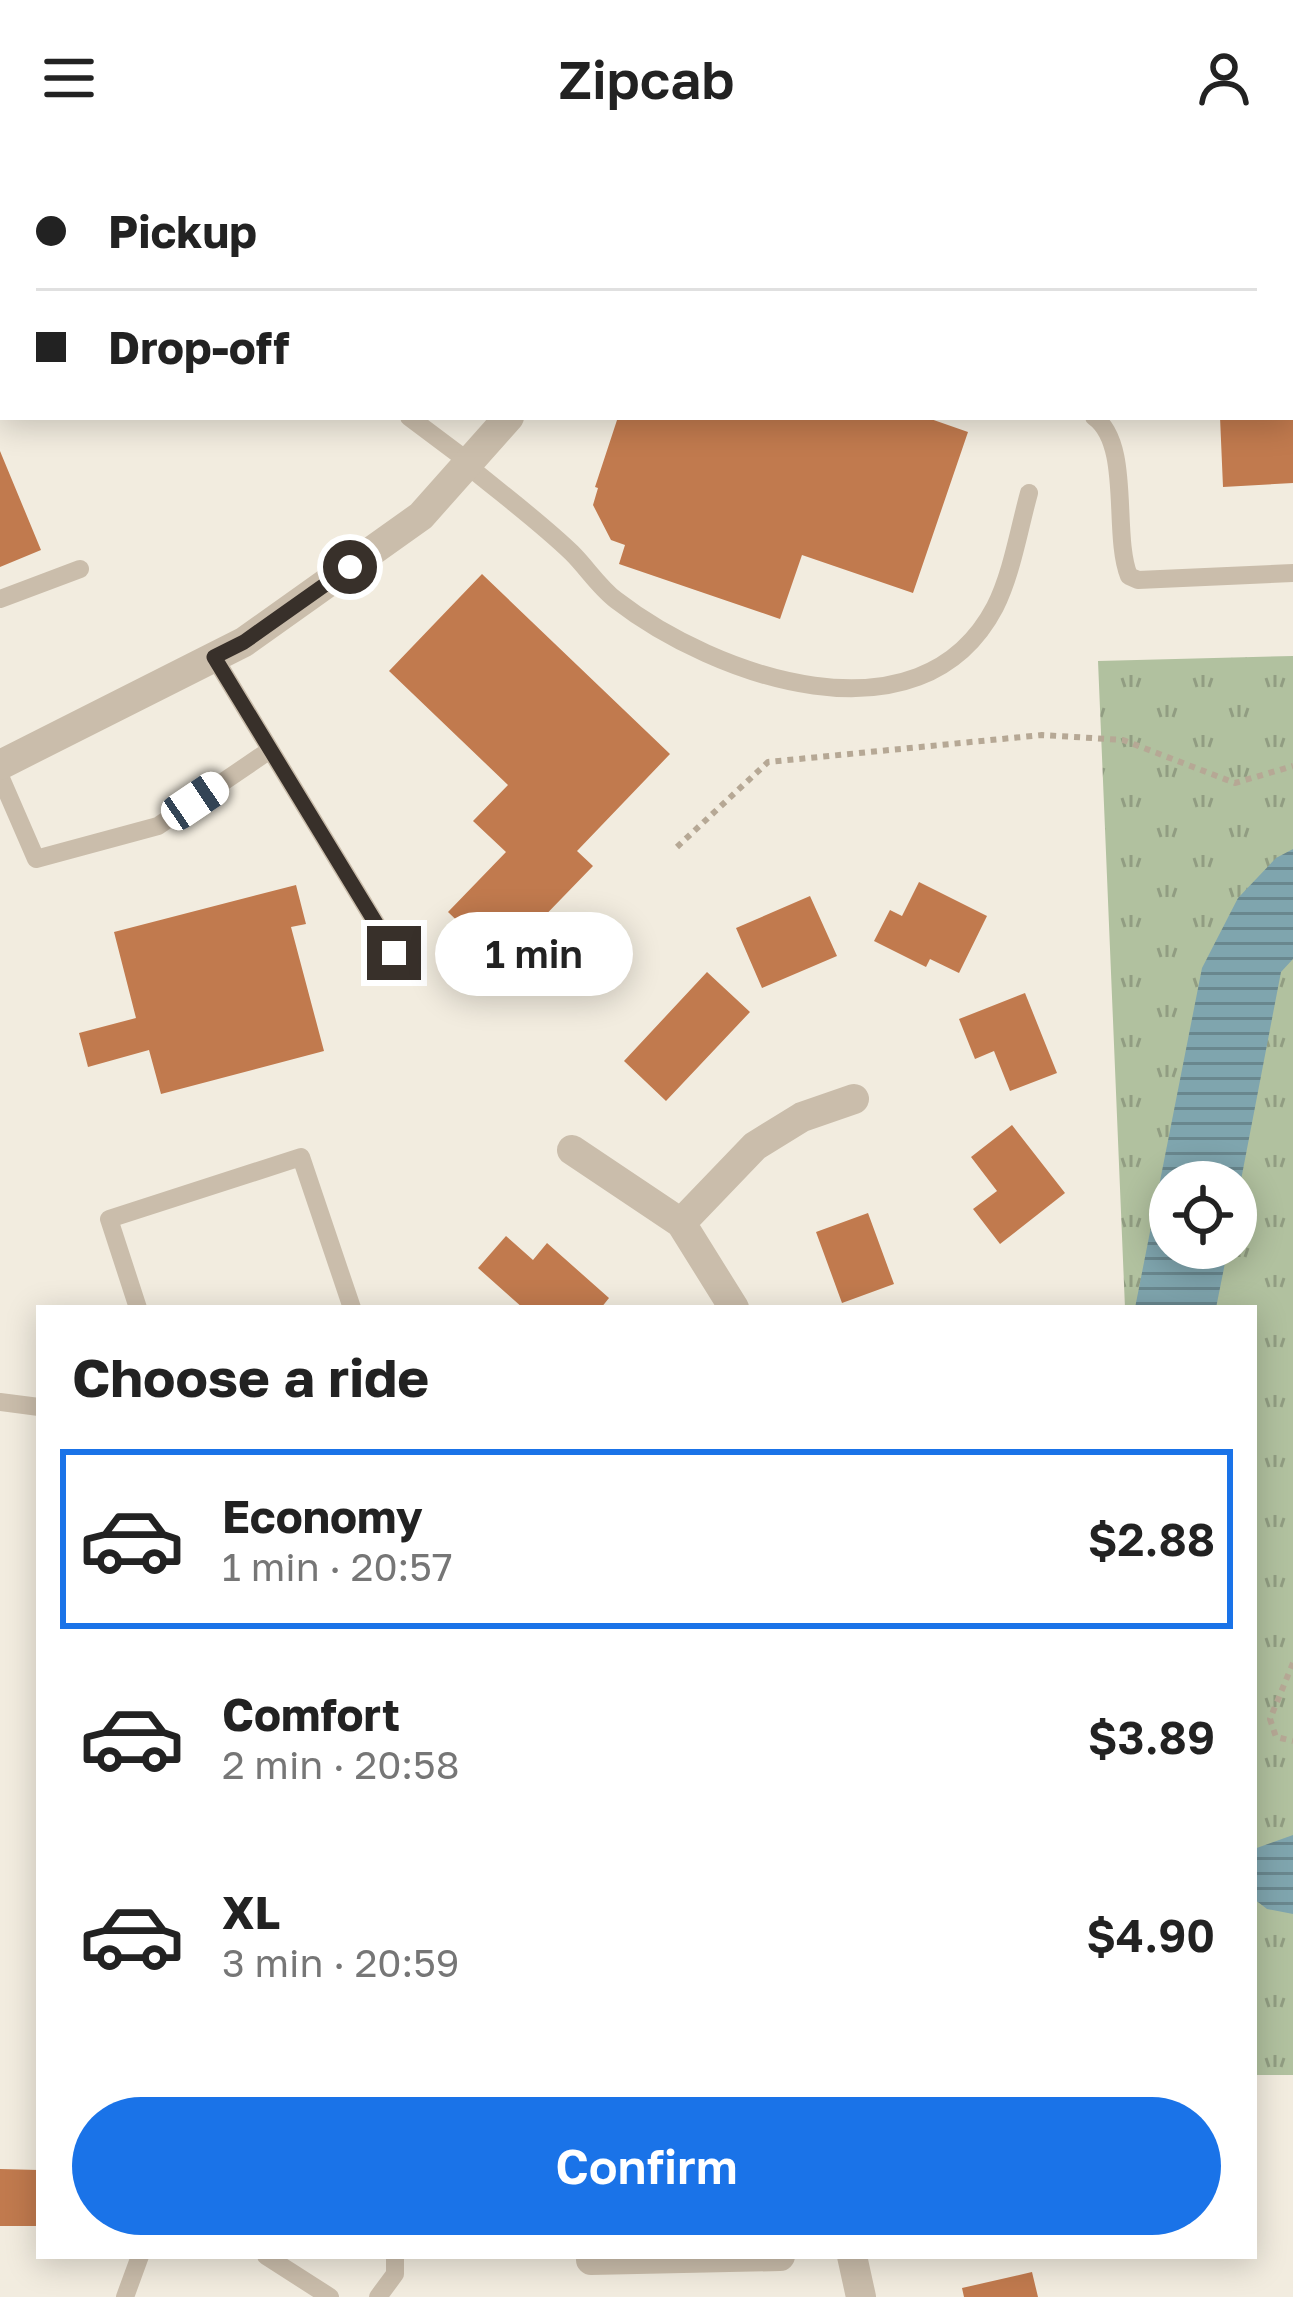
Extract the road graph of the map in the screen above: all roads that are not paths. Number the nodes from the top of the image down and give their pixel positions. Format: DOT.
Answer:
graph roads {
  1 [pos="413,420"];
  2 [pos="506,420"];
  3 [pos="1098,420"];
  4 [pos="468,464"];
  5 [pos="1029,493"];
  6 [pos="80,569"];
  7 [pos="1293,573"];
  8 [pos="0,599"];
  9 [pos="214,657"];
  10 [pos="270,750"];
  11 [pos="0,766"];
  12 [pos="0,776"];
  13 [pos="394,953"];
  14 [pos="854,1099"];
  15 [pos="572,1150"];
  16 [pos="681,1223"];
  17 [pos="137,1305"];
  18 [pos="351,1305"];
  19 [pos="732,1305"];
  20 [pos="0,1402"];
  21 [pos="36,1407"];
  22 [pos="139,2259"];
  23 [pos="271,2259"];
  24 [pos="395,2259"];
  25 [pos="639,2259"];
  26 [pos="853,2259"];
  27 [pos="592,2260"];
  28 [pos="124,2297"];
  29 [pos="330,2297"];
  30 [pos="378,2297"];
  31 [pos="861,2297"];
  1 -- 4 [label="lane"];
  2 -- 4 [label="street"];
  3 -- 7 [label="lane"];
  4 -- 5 [label="lane"];
  4 -- 9 [label="street"];
  6 -- 8 [label="lane"];
  9 -- 10 [label="lane"];
  9 -- 11 [label="street"];
  10 -- 12 [label="lane"];
  10 -- 13 [label="lane"];
  14 -- 16 [label="street"];
  15 -- 16 [label="street"];
  16 -- 19 [label="street"];
  17 -- 18 [label="lane"];
  20 -- 21 [label="lane"];
  22 -- 28 [label="lane"];
  23 -- 29 [label="lane"];
  24 -- 30 [label="lane"];
  25 -- 27 [label="street"];
  26 -- 31 [label="street"];
}
